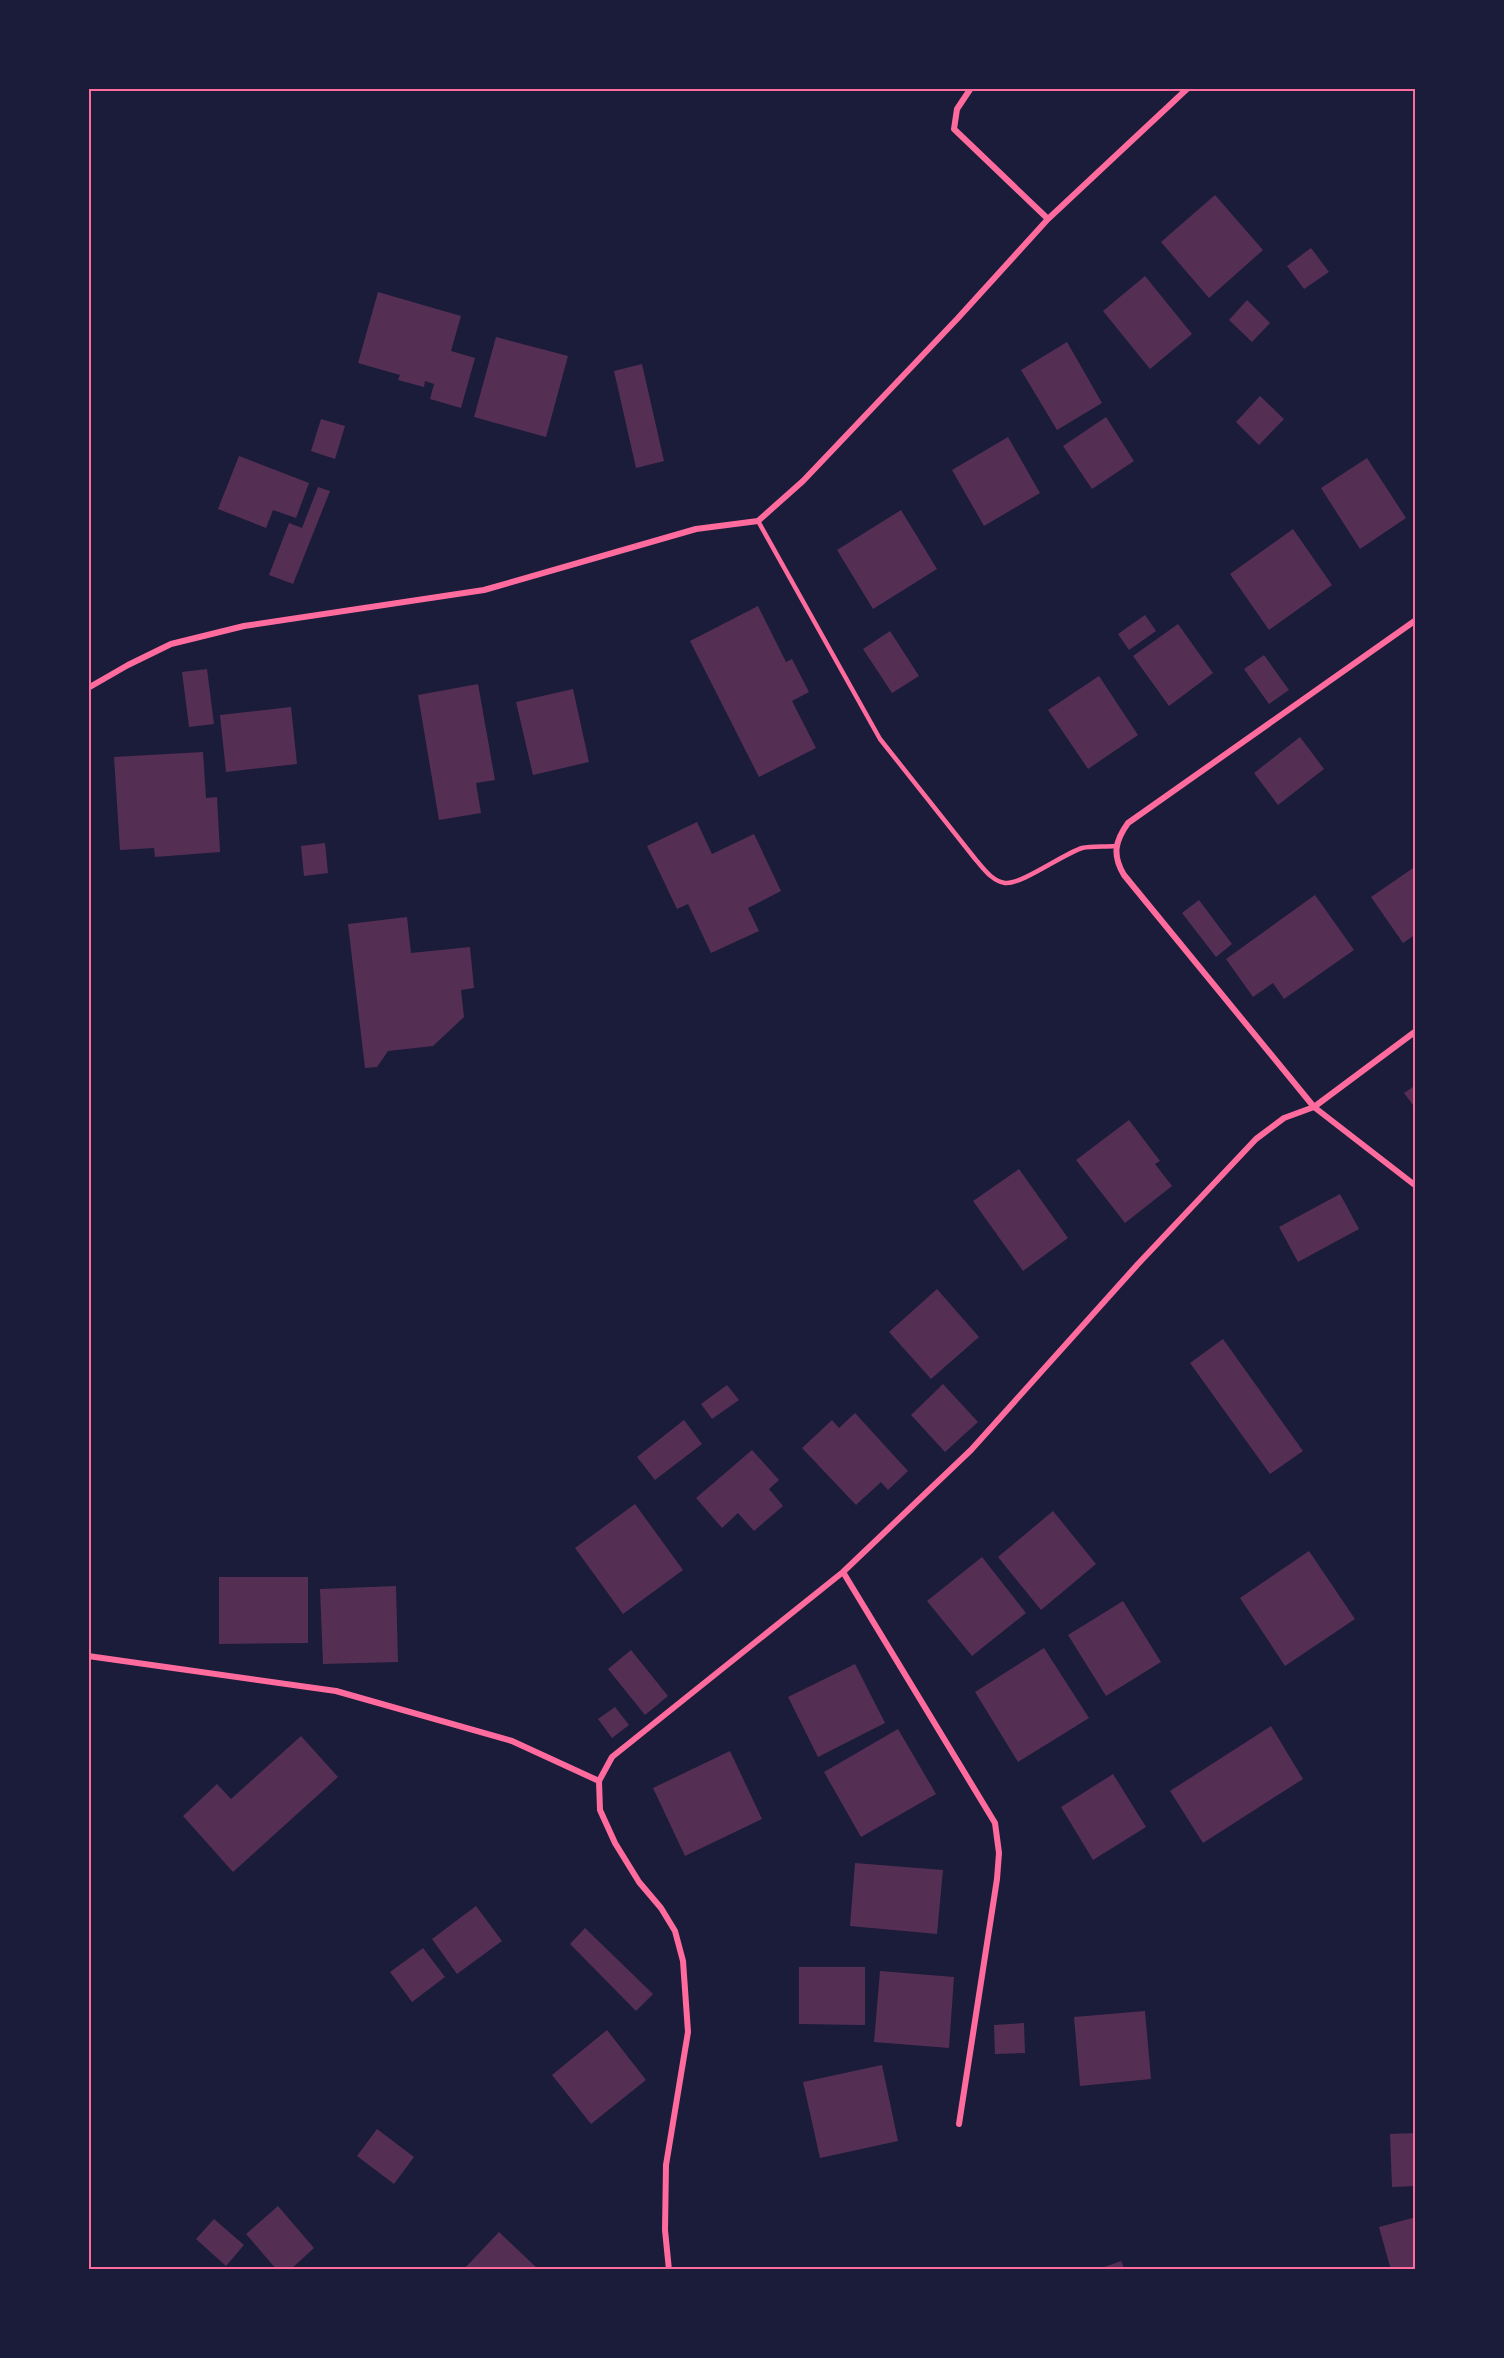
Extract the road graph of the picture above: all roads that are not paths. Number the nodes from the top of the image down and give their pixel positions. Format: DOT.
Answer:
graph roads {
  1 [pos="971,88"];
  2 [pos="1188,88"];
  3 [pos="1048,219"];
  4 [pos="758,521"];
  5 [pos="1416,620"];
  6 [pos="88,688"];
  7 [pos="1115,846"];
  8 [pos="1416,1031"];
  9 [pos="1314,1107"];
  10 [pos="1416,1186"];
  11 [pos="843,1572"];
  12 [pos="88,1656"];
  13 [pos="599,1781"];
  14 [pos="959,2124"];
  15 [pos="669,2270"];
  1 -- 3 [label="street"];
  2 -- 3 [label="street"];
  3 -- 4 [label="street"];
  4 -- 6 [label="street"];
  4 -- 7 [label="lane"];
  5 -- 7 [label="street"];
  7 -- 9 [label="street"];
  8 -- 9 [label="street"];
  9 -- 10 [label="street"];
  9 -- 11 [label="street"];
  11 -- 13 [label="street"];
  11 -- 14 [label="street"];
  12 -- 13 [label="street"];
  13 -- 15 [label="street"];
}
